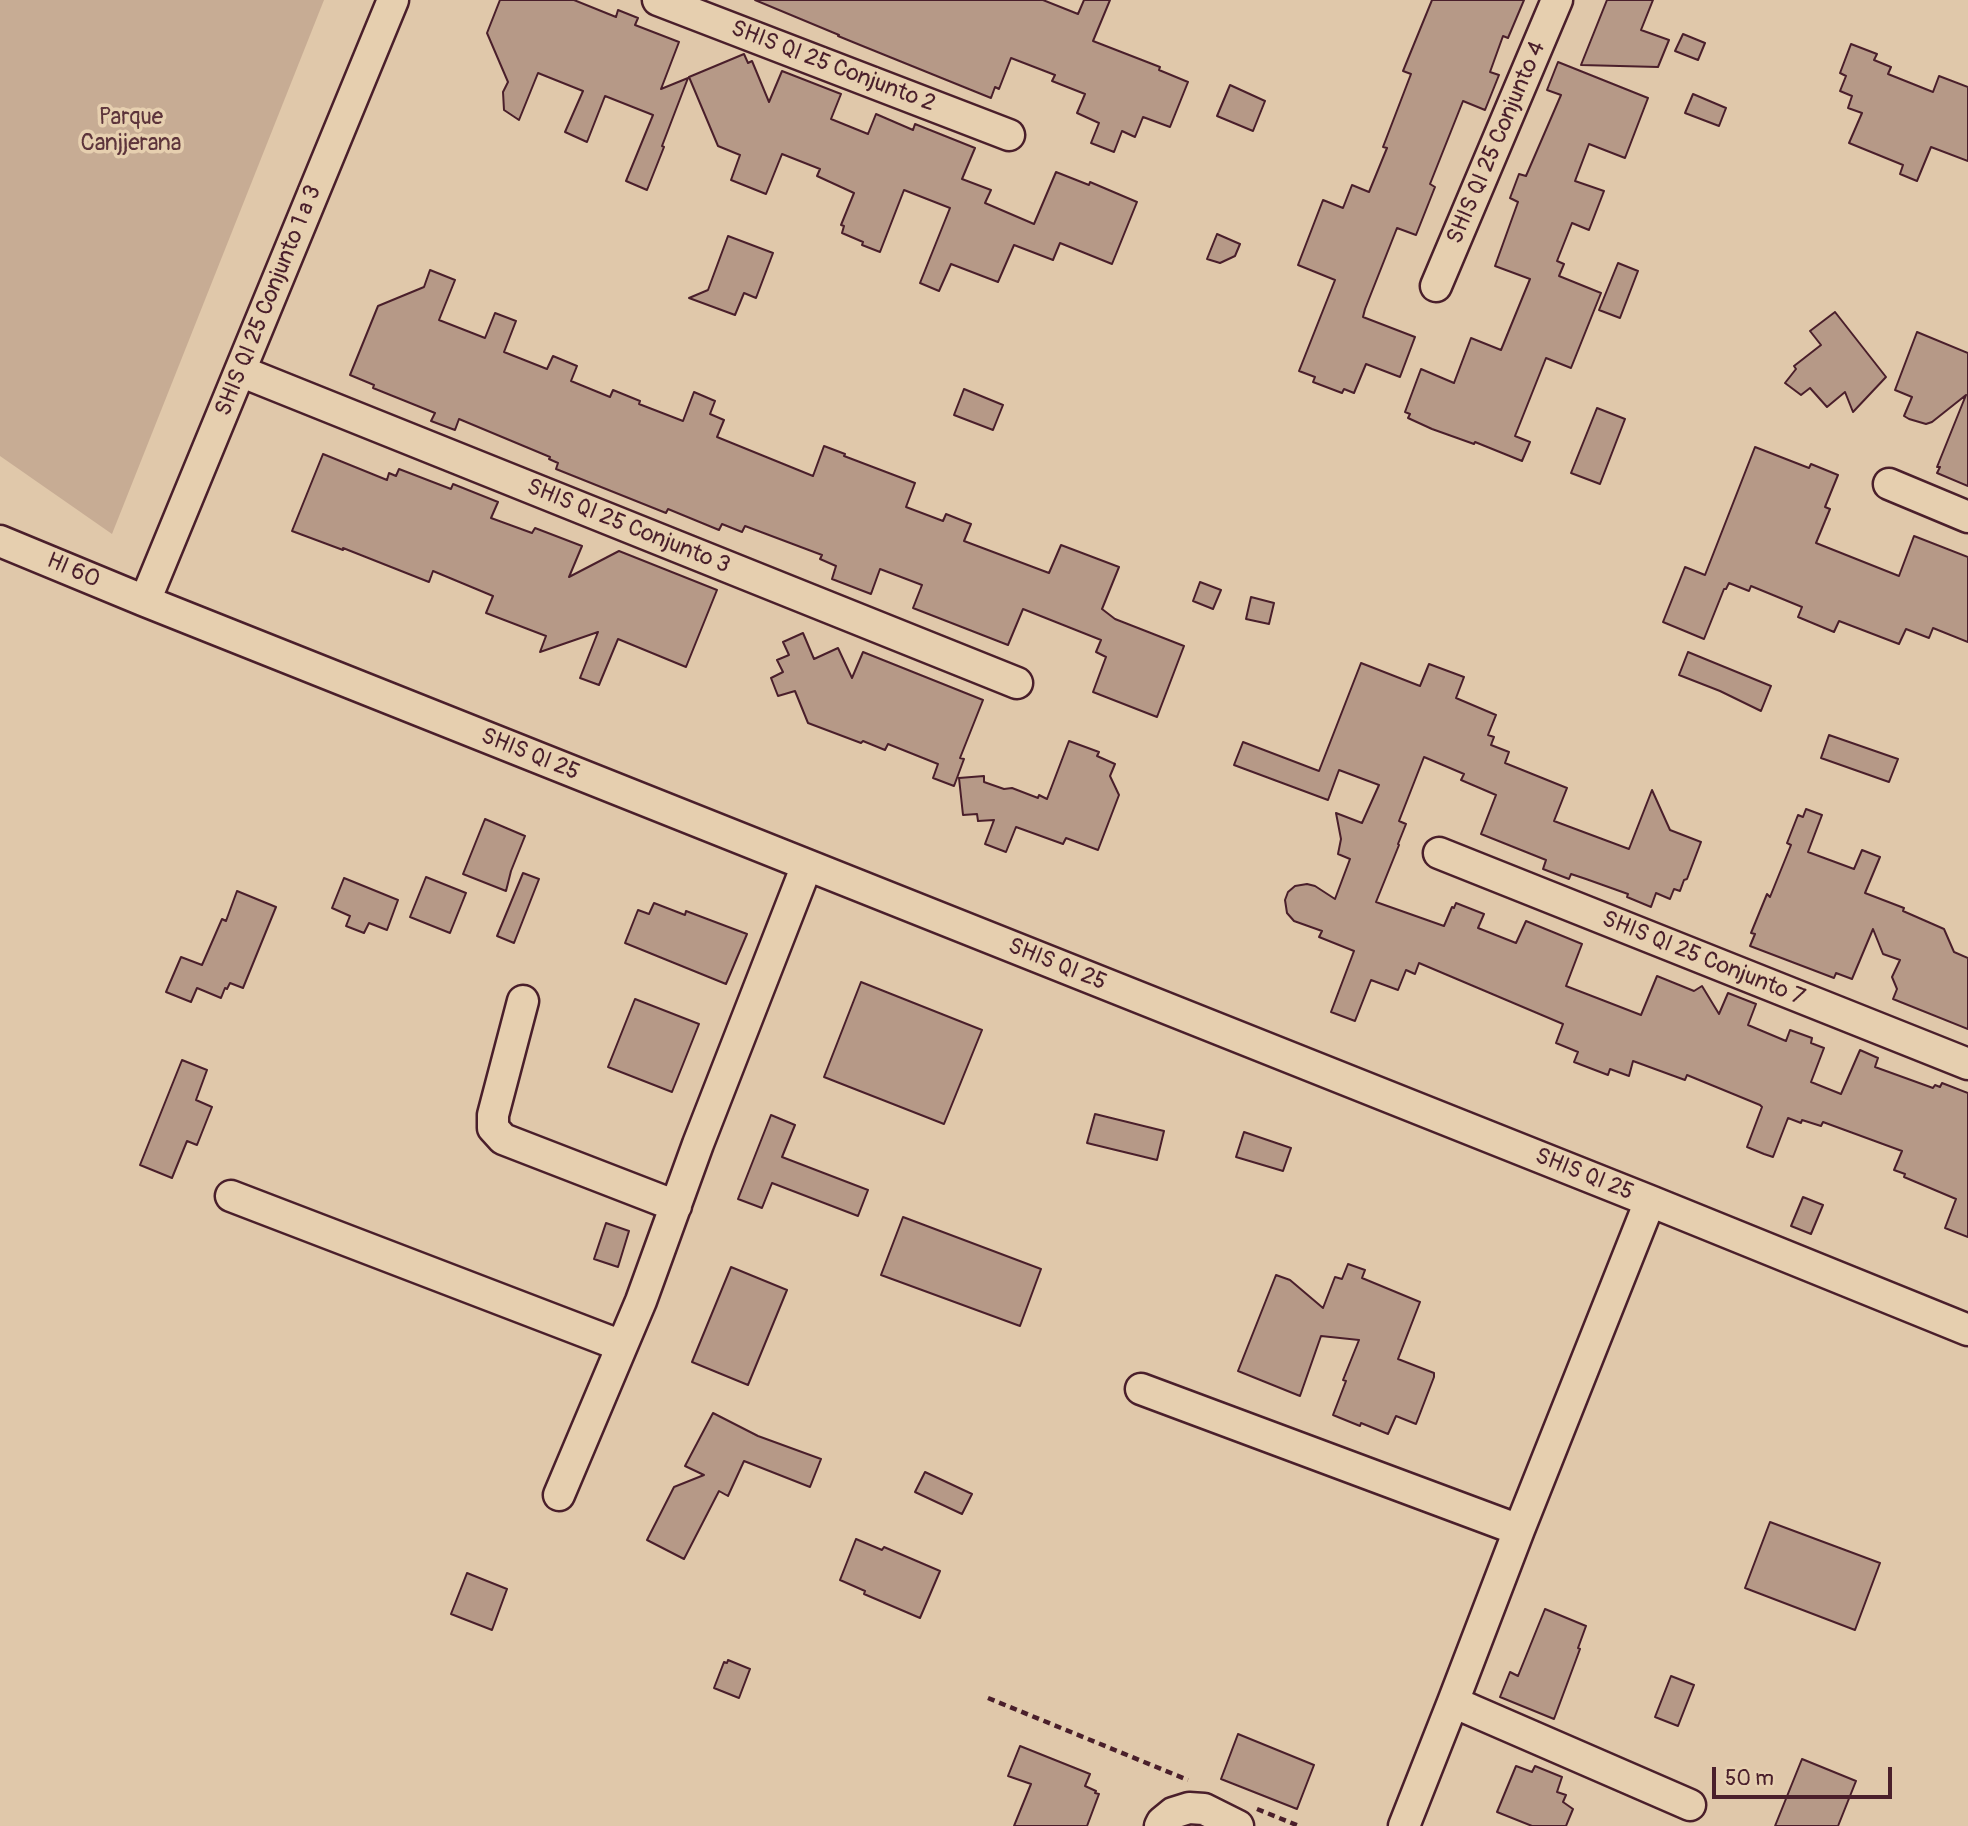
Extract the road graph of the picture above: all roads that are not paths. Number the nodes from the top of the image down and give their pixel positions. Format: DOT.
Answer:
graph roads {
  1 [pos="393,0"];
  2 [pos="658,0"];
  3 [pos="1557,0"];
  4 [pos="1009,135"];
  5 [pos="1436,286"];
  6 [pos="240,371"];
  7 [pos="1889,484"];
  8 [pos="1968,517"];
  9 [pos="0,541"];
  10 [pos="145,601"];
  11 [pos="1017,683"];
  12 [pos="1439,853"];
  13 [pos="807,865"];
  14 [pos="523,1001"];
  15 [pos="1968,1064"];
  16 [pos="231,1196"];
  17 [pos="1650,1202"];
  18 [pos="676,1206"];
  19 [pos="1968,1330"];
  20 [pos="622,1346"];
  21 [pos="1141,1389"];
  22 [pos="559,1495"];
  23 [pos="1518,1530"];
  24 [pos="1453,1702"];
  25 [pos="1690,1805"];
  26 [pos="1242,1815"];
  27 [pos="1160,1826"];
  28 [pos="1404,1826"];
  1 -- 6 [label="street, SHIS QI 25 Conjunto 1 a 3"];
  2 -- 4 [label="street, SHIS QI 25 Conjunto 2"];
  3 -- 5 [label="street, SHIS QI 25 Conjunto 4"];
  6 -- 10 [label="street, SHIS QI 25 Conjunto 1 a 3"];
  6 -- 11 [label="street, SHIS QI 25 Conjunto 3"];
  7 -- 8 [label="street"];
  9 -- 10 [label="street, HI 60"];
  10 -- 13 [label="street, SHIS QI 25"];
  12 -- 15 [label="street, SHIS QI 25 Conjunto 7"];
  13 -- 17 [label="street, SHIS QI 25"];
  13 -- 18 [label="street"];
  14 -- 18 [label="street"];
  16 -- 20 [label="street"];
  17 -- 19 [label="street, SHIS QI 25"];
  17 -- 23 [label="street"];
  18 -- 20 [label="street"];
  20 -- 22 [label="street"];
  21 -- 23 [label="street"];
  23 -- 24 [label="street"];
  24 -- 25 [label="street"];
  24 -- 28 [label="street"];
  26 -- 27 [label="street"];
}
